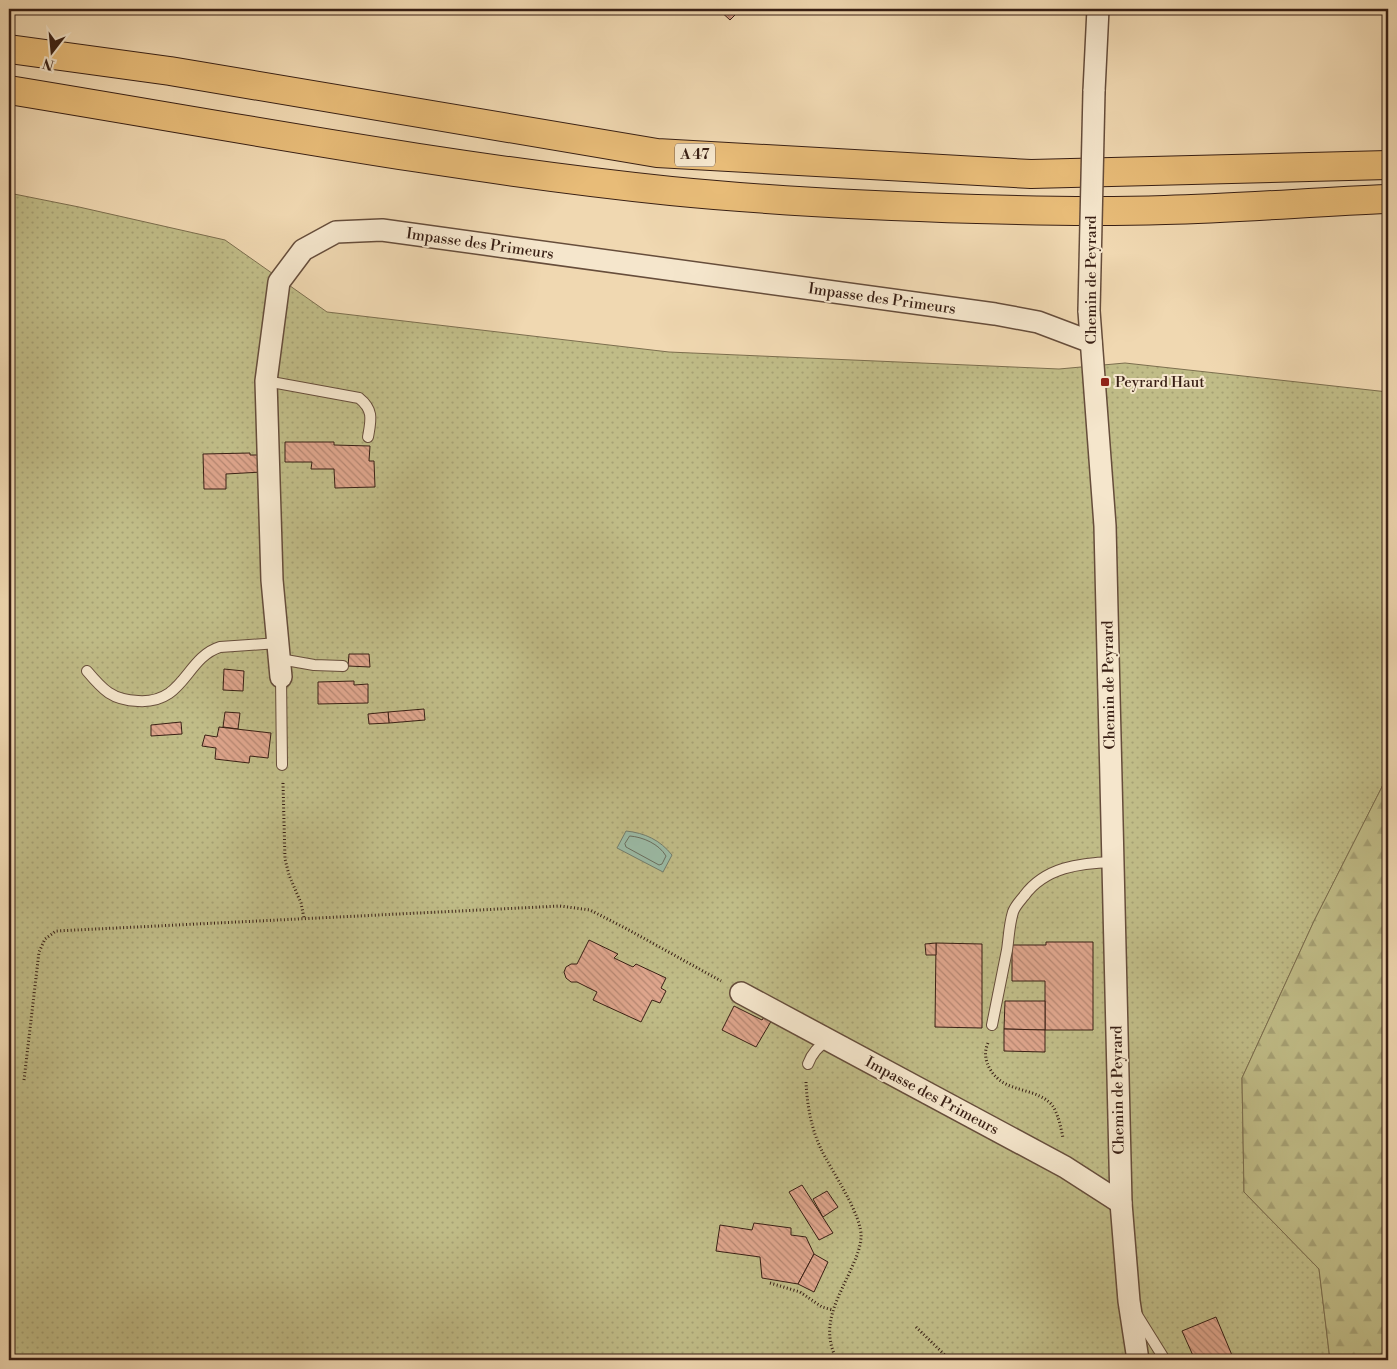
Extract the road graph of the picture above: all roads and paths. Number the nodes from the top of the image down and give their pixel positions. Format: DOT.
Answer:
graph roads {
  1 [pos="1098,9"];
  2 [pos="9,49"];
  3 [pos="9,90"];
  4 [pos="1388,165"];
  5 [pos="1388,198"];
  6 [pos="1091,342"];
  7 [pos="266,381"];
  8 [pos="368,437"];
  9 [pos="280,659"];
  10 [pos="343,666"];
  11 [pos="87,671"];
  12 [pos="282,765"];
  13 [pos="1113,862"];
  14 [pos="304,918"];
  15 [pos="741,993"];
  16 [pos="992,1026"];
  17 [pos="828,1040"];
  18 [pos="808,1064"];
  19 [pos="24,1080"];
  20 [pos="1076,1174"];
  21 [pos="1121,1203"];
  22 [pos="770,1283"];
  23 [pos="1129,1301"];
  24 [pos="833,1310"];
  25 [pos="916,1327"];
  26 [pos="838,1360"];
  27 [pos="950,1360"];
  28 [pos="1138,1360"];
  29 [pos="1165,1360"];
  1 -- 6 [label="street, Chemin de Peyrard, bridge"];
  2 -- 4 [label="highway, A 47"];
  3 -- 5 [label="highway"];
  6 -- 7 [label="street, Impasse des Primeurs"];
  6 -- 13 [label="street, Chemin de Peyrard"];
  7 -- 8 [label="lane"];
  7 -- 9 [label="street, Impasse des Primeurs"];
  9 -- 10 [label="lane"];
  9 -- 11 [label="lane"];
  9 -- 12 [label="lane"];
  12 -- 14 [label="path"];
  13 -- 16 [label="lane"];
  13 -- 21 [label="street, Chemin de Peyrard"];
  14 -- 15 [label="path"];
  14 -- 19 [label="path"];
  15 -- 17 [label="street, Impasse des Primeurs"];
  16 -- 20 [label="path"];
  17 -- 18 [label="lane"];
  17 -- 20 [label="street, Impasse des Primeurs"];
  18 -- 24 [label="path"];
  20 -- 21 [label="street, Impasse des Primeurs"];
  21 -- 23 [label="street, Chemin de Peyrard"];
  22 -- 24 [label="path"];
  23 -- 28 [label="street, Chemin de Peyrard"];
  23 -- 29 [label="lane"];
  24 -- 26 [label="path"];
  25 -- 27 [label="path"];
}
